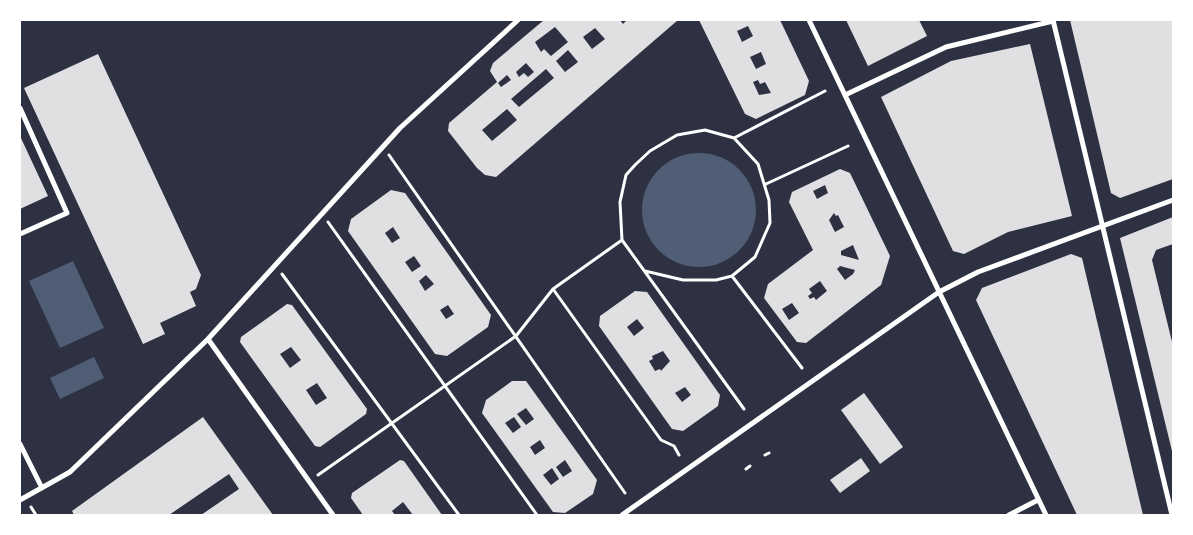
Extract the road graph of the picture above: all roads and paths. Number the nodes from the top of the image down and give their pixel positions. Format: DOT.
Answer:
graph roads {
  1 [pos="518,20"];
  2 [pos="809,20"];
  3 [pos="1053,21"];
  4 [pos="825,91"];
  5 [pos="845,95"];
  6 [pos="20,108"];
  7 [pos="734,138"];
  8 [pos="383,146"];
  9 [pos="848,146"];
  10 [pos="766,184"];
  11 [pos="1173,200"];
  12 [pos="322,214"];
  13 [pos="1103,226"];
  14 [pos="20,234"];
  15 [pos="622,240"];
  16 [pos="275,265"];
  17 [pos="645,271"];
  18 [pos="732,276"];
  19 [pos="553,289"];
  20 [pos="939,292"];
  21 [pos="516,336"];
  22 [pos="208,339"];
  23 [pos="802,368"];
  24 [pos="446,387"];
  25 [pos="744,409"];
  26 [pos="392,424"];
  27 [pos="20,444"];
  28 [pos="769,453"];
  29 [pos="679,455"];
  30 [pos="765,456"];
  31 [pos="750,466"];
  32 [pos="746,469"];
  33 [pos="309,481"];
  34 [pos="42,488"];
  35 [pos="625,493"];
  36 [pos="20,500"];
  37 [pos="1038,500"];
  38 [pos="333,515"];
  39 [pos="459,515"];
  40 [pos="537,515"];
  41 [pos="622,515"];
  42 [pos="1008,515"];
  43 [pos="1046,515"];
  44 [pos="1172,515"];
  1 -- 8 [label="street"];
  2 -- 5 [label="street"];
  3 -- 5 [label="street"];
  3 -- 13 [label="street"];
  4 -- 7 [label="path"];
  5 -- 20 [label="street"];
  6 -- 14 [label="street"];
  7 -- 10 [label="path"];
  7 -- 15 [label="path"];
  8 -- 12 [label="street"];
  8 -- 21 [label="path"];
  9 -- 10 [label="path"];
  10 -- 18 [label="path"];
  11 -- 13 [label="street"];
  12 -- 16 [label="street"];
  12 -- 24 [label="path"];
  13 -- 20 [label="street"];
  13 -- 44 [label="street"];
  15 -- 17 [label="path"];
  15 -- 19 [label="path"];
  16 -- 22 [label="street"];
  16 -- 26 [label="path"];
  17 -- 18 [label="path"];
  17 -- 25 [label="path"];
  18 -- 23 [label="path"];
  19 -- 21 [label="path"];
  19 -- 29 [label="path"];
  20 -- 37 [label="street"];
  20 -- 41 [label="street"];
  21 -- 24 [label="path"];
  21 -- 35 [label="path"];
  22 -- 33 [label="street"];
  22 -- 34 [label="street"];
  24 -- 26 [label="path"];
  24 -- 40 [label="path"];
  26 -- 33 [label="path"];
  26 -- 39 [label="path"];
  27 -- 34 [label="street"];
  28 -- 30 [label="path"];
  31 -- 32 [label="path"];
  33 -- 38 [label="street"];
  34 -- 36 [label="street"];
  37 -- 42 [label="street"];
  37 -- 43 [label="street"];
}
